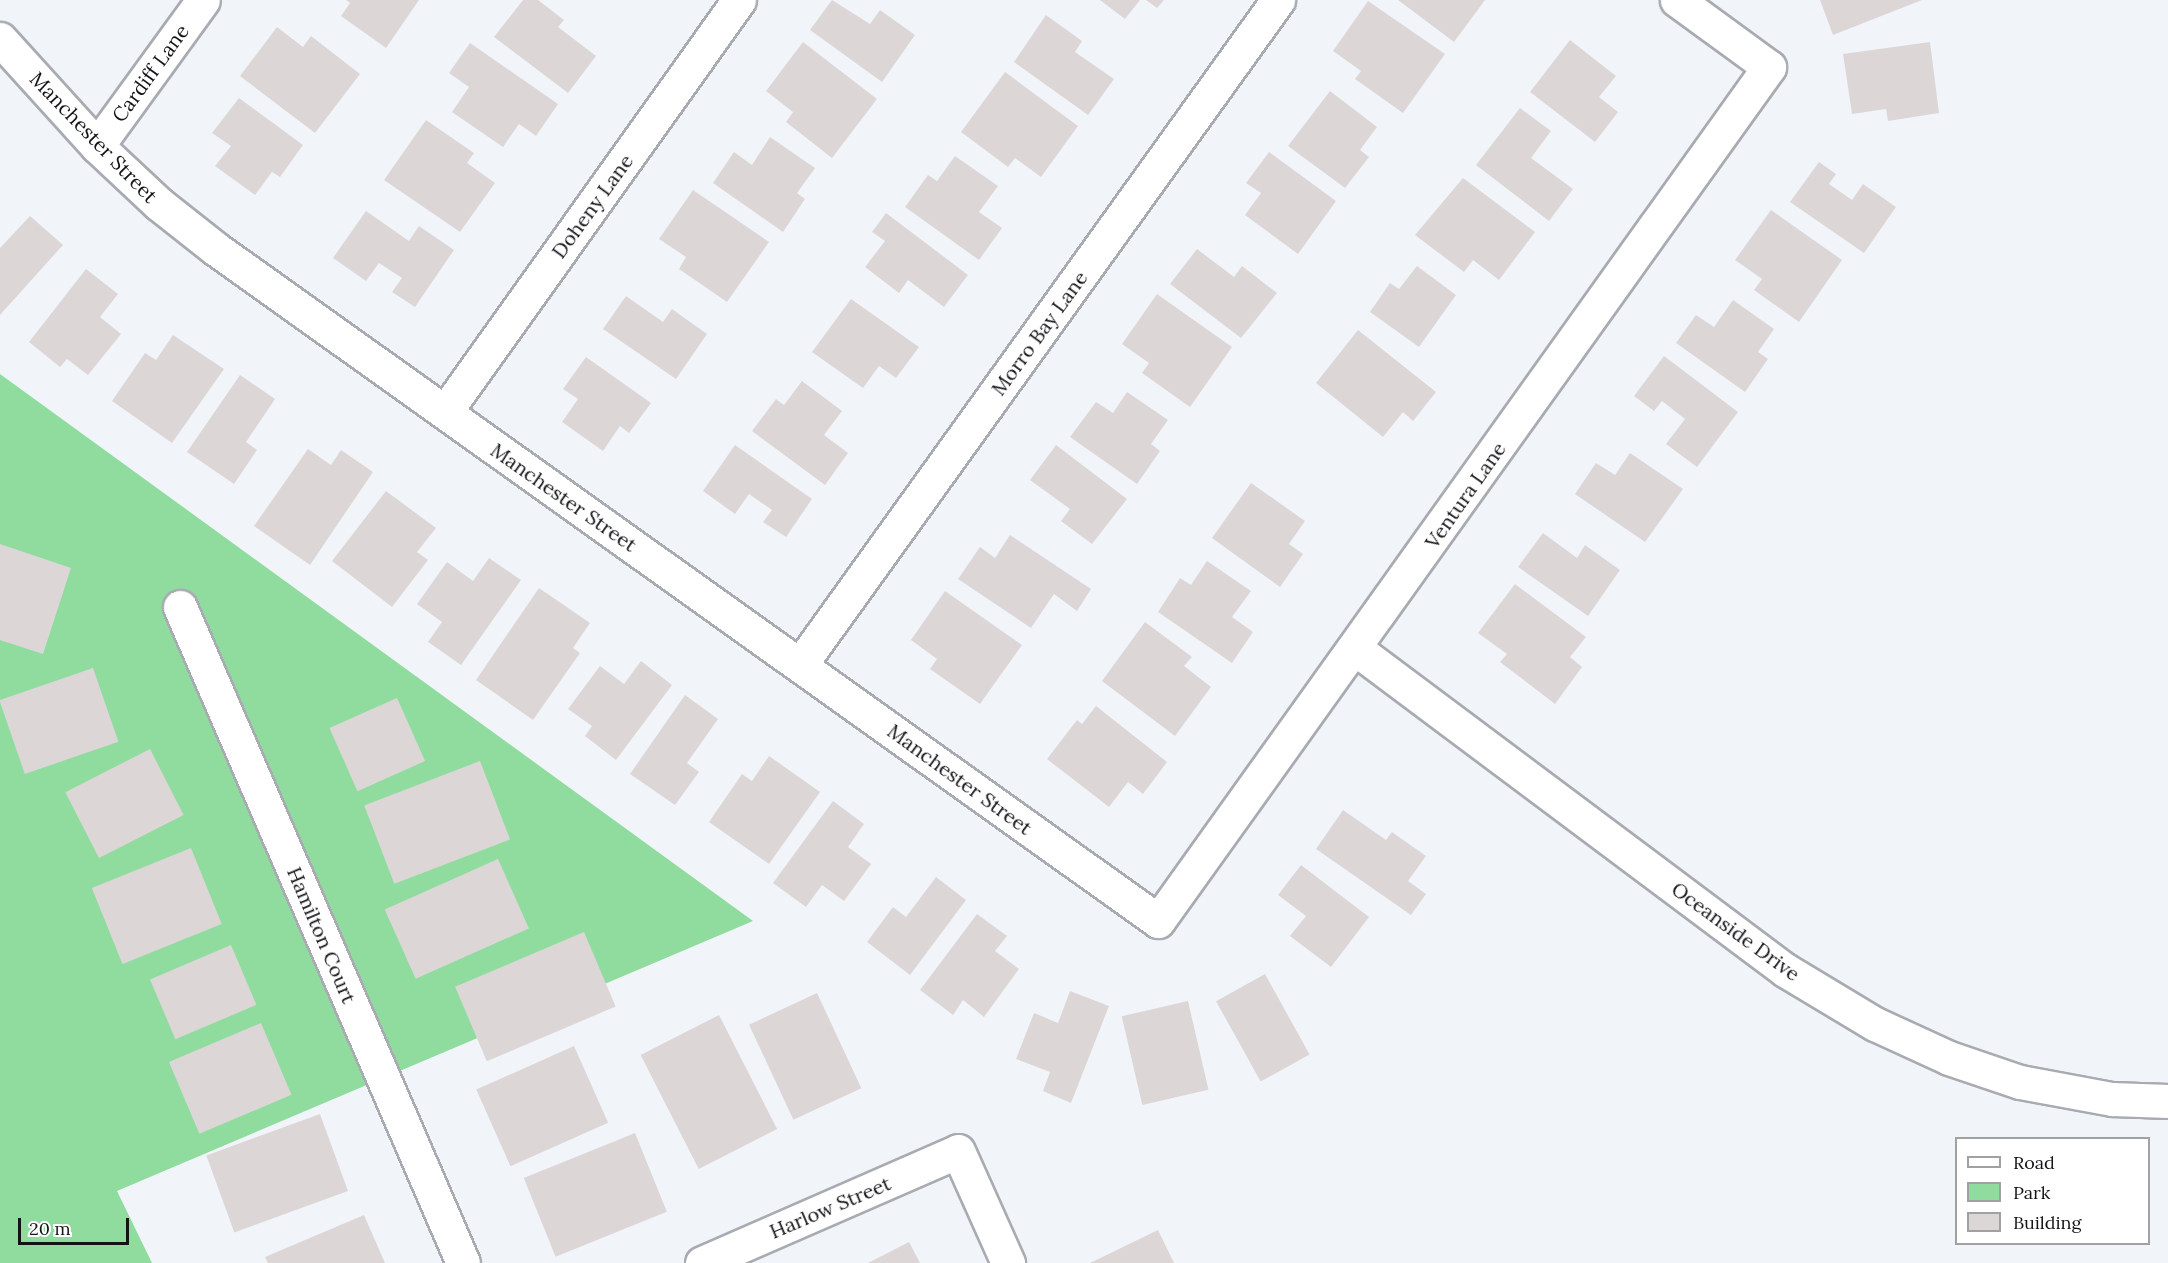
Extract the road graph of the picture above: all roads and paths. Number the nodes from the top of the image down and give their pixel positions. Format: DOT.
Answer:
graph roads {
  1 [pos="203,0"];
  2 [pos="739,0"];
  3 [pos="1278,0"];
  4 [pos="1677,0"];
  5 [pos="0,39"];
  6 [pos="97,146"];
  7 [pos="445,412"];
  8 [pos="180,607"];
  9 [pos="1356,649"];
  10 [pos="800,665"];
  11 [pos="1158,921"];
  12 [pos="2168,1101"];
  13 [pos="463,1263"];
  14 [pos="702,1263"];
  15 [pos="1008,1263"];
  1 -- 6 [label="street, Cardiff Lane"];
  2 -- 7 [label="street, Doheny Lane"];
  3 -- 10 [label="street, Morro Bay Lane"];
  4 -- 9 [label="street, Ventura Lane"];
  5 -- 6 [label="street, Manchester Street"];
  6 -- 7 [label="street, Manchester Street"];
  7 -- 10 [label="street, Manchester Street"];
  8 -- 13 [label="street, Hamilton Court"];
  9 -- 11 [label="street, Ventura Lane"];
  9 -- 12 [label="street, Oceanside Drive"];
  10 -- 11 [label="street, Manchester Street"];
  14 -- 15 [label="street, Harlow Street"];
}
